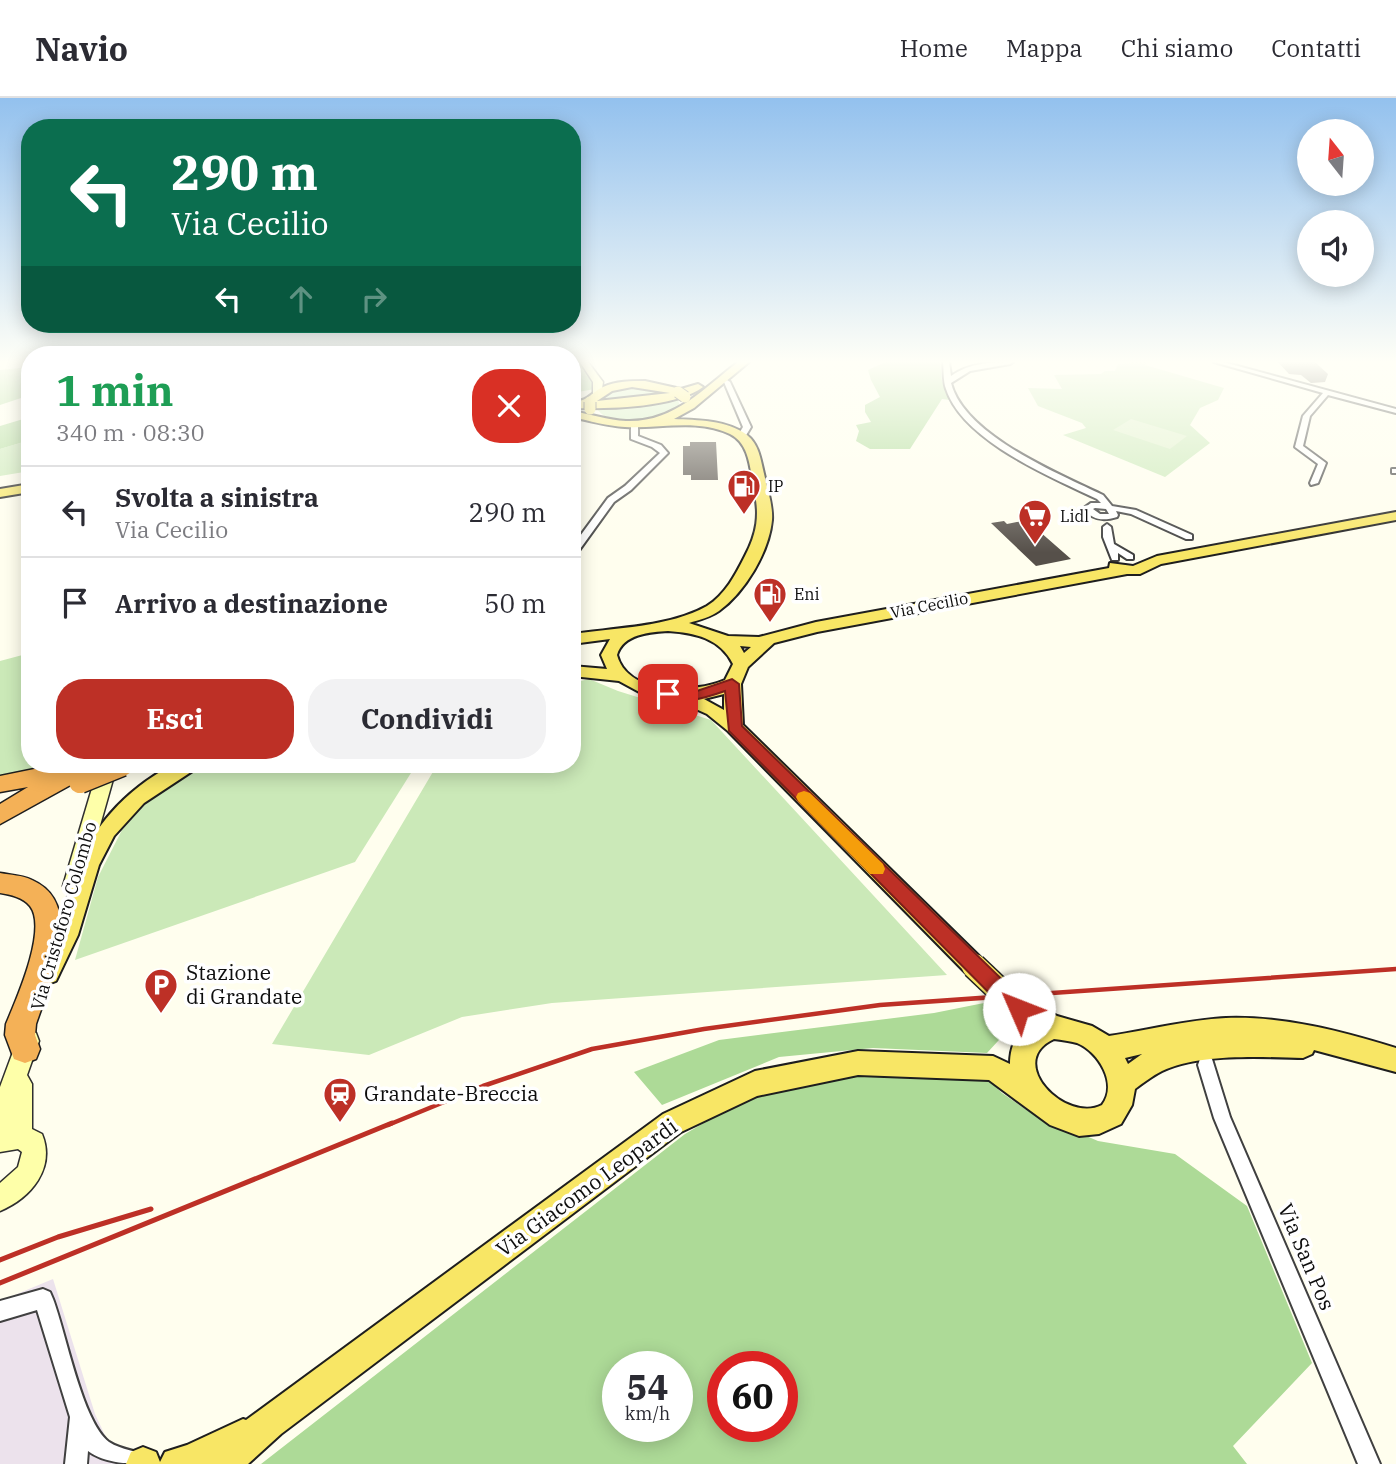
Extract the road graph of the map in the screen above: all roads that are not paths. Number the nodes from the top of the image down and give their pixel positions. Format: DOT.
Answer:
graph roads {
  1 [pos="634,425"];
  2 [pos="708,426"];
  3 [pos="746,426"];
  4 [pos="978,426"];
  5 [pos="1305,426"];
  6 [pos="742,435"];
  7 [pos="1314,483"];
  8 [pos="1074,485"];
  9 [pos="21,490"];
  10 [pos="0,493"];
  11 [pos="1091,511"];
  12 [pos="1111,512"];
  13 [pos="1396,516"];
  14 [pos="1107,527"];
  15 [pos="1189,537"];
  16 [pos="581,541"];
  17 [pos="1124,560"];
  18 [pos="712,609"];
  19 [pos="667,626"];
  20 [pos="638,630"];
  21 [pos="581,638"];
  22 [pos="721,639"];
  23 [pos="767,641"];
  24 [pos="741,664"];
  25 [pos="581,672"];
  26 [pos="620,676"];
  27 [pos="732,684"];
  28 [pos="684,696"];
  29 [pos="734,727"];
  30 [pos="67,773"];
  31 [pos="84,773"];
  32 [pos="90,773"];
  33 [pos="174,773"];
  34 [pos="0,784"];
  35 [pos="11,813"];
  36 [pos="0,827"];
  37 [pos="0,883"];
  38 [pos="44,981"];
  39 [pos="1035,1039"];
  40 [pos="1353,1047"];
  41 [pos="1105,1049"];
  42 [pos="1390,1058"];
  43 [pos="23,1059"];
  44 [pos="1206,1065"];
  45 [pos="993,1069"];
  46 [pos="1122,1082"];
  47 [pos="1037,1098"];
  48 [pos="0,1120"];
  49 [pos="10,1138"];
  50 [pos="0,1198"];
  51 [pos="0,1311"];
  52 [pos="81,1417"];
  53 [pos="269,1422"];
  54 [pos="76,1464"];
  55 [pos="143,1464"];
  56 [pos="177,1464"];
  57 [pos="223,1464"];
  58 [pos="1369,1464"];
  1 -- 16 [label="street"];
  2 -- 6 [label="main road"];
  3 -- 6 [label="street"];
  4 -- 8 [label="street"];
  5 -- 7 [label="street"];
  6 -- 18 [label="main road"];
  8 -- 11 [label="street"];
  8 -- 12 [label="street"];
  9 -- 10 [label="main road"];
  11 -- 12 [label="street"];
  11 -- 14 [label="street"];
  12 -- 14 [label="street"];
  12 -- 15 [label="street"];
  13 -- 17 [label="main road, Via Cecilio"];
  14 -- 17 [label="street"];
  17 -- 23 [label="main road, Via Cecilio"];
  18 -- 19 [label="main road"];
  18 -- 22 [label="main road"];
  19 -- 20 [label="main road, Via Cecilio"];
  19 -- 22 [label="main road, Via Cecilio"];
  20 -- 21 [label="main road, Via Cecilio"];
  20 -- 26 [label="main road"];
  22 -- 23 [label="main road, Via Cecilio"];
  22 -- 24 [label="main road"];
  23 -- 24 [label="main road, Via Cecilio"];
  24 -- 27 [label="main road, Via Cecilio"];
  25 -- 26 [label="main road"];
  26 -- 28 [label="main road"];
  27 -- 28 [label="main road"];
  27 -- 29 [label="main road"];
  28 -- 29 [label="main road"];
  29 -- 39 [label="main road, bridge"];
  30 -- 34 [label="highway"];
  31 -- 35 [label="highway"];
  32 -- 38 [label="street, Via Cristoforo Colombo"];
  33 -- 38 [label="main road"];
  35 -- 36 [label="highway"];
  37 -- 43 [label="highway"];
  38 -- 43 [label="street, Via Cristoforo Colombo"];
  39 -- 41 [label="main road"];
  39 -- 45 [label="main road"];
  39 -- 47 [label="main road"];
  40 -- 41 [label="main road"];
  40 -- 42 [label="main road"];
  40 -- 46 [label="main road"];
  41 -- 46 [label="main road"];
  43 -- 48 [label="street, Via Cristoforo Colombo"];
  43 -- 49 [label="street, Via Cristoforo Colombo"];
  44 -- 58 [label="street, Via San Pos"];
  45 -- 47 [label="main road"];
  45 -- 53 [label="main road, Via Giacomo Leopardi"];
  46 -- 47 [label="main road"];
  49 -- 50 [label="street"];
  51 -- 52 [label="street"];
  52 -- 54 [label="street"];
  52 -- 55 [label="street"];
  53 -- 56 [label="main road, Via Giacomo Leopardi"];
  53 -- 57 [label="main road, Via Giacomo Leopardi"];
}
